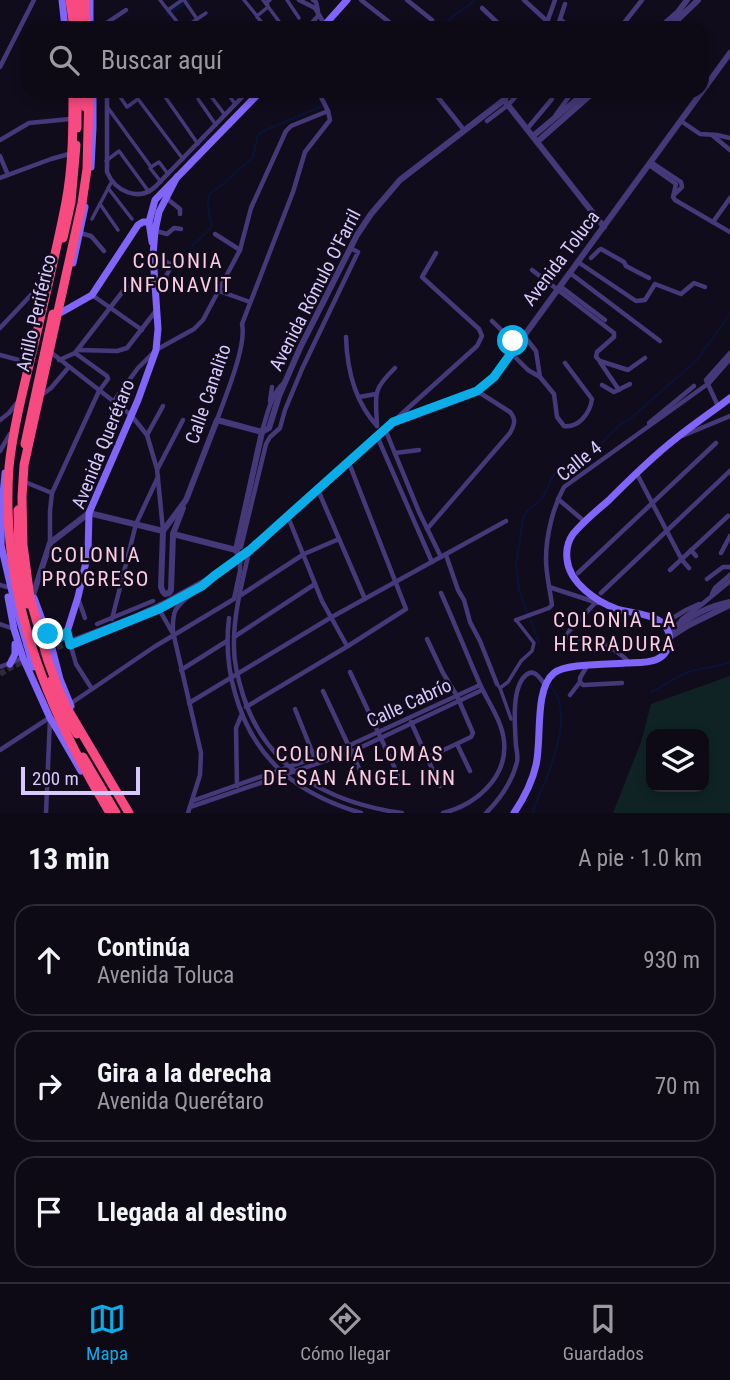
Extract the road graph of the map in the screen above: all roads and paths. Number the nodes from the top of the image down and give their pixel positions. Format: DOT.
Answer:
graph roads {
  1 [pos="34,0"];
  2 [pos="66,0"];
  3 [pos="77,0"];
  4 [pos="87,0"];
  5 [pos="160,0"];
  6 [pos="183,0"];
  7 [pos="244,0"];
  8 [pos="263,0"];
  9 [pos="270,0"];
  10 [pos="287,0"];
  11 [pos="299,0"];
  12 [pos="313,0"];
  13 [pos="347,0"];
  14 [pos="361,0"];
  15 [pos="407,0"];
  16 [pos="524,0"];
  17 [pos="555,0"];
  18 [pos="642,0"];
  19 [pos="687,0"];
  20 [pos="698,0"];
  21 [pos="530,2"];
  22 [pos="565,4"];
  23 [pos="268,7"];
  24 [pos="482,8"];
  25 [pos="126,10"];
  26 [pos="168,10"];
  27 [pos="206,13"];
  28 [pos="319,13"];
  29 [pos="257,16"];
  30 [pos="299,18"];
  31 [pos="197,19"];
  32 [pos="432,20"];
  33 [pos="560,20"];
  34 [pos="23,21"];
  35 [pos="75,21"];
  36 [pos="78,21"];
  37 [pos="80,21"];
  38 [pos="110,21"];
  39 [pos="177,21"];
  40 [pos="194,21"];
  41 [pos="261,21"];
  42 [pos="279,21"];
  43 [pos="313,21"];
  44 [pos="322,21"];
  45 [pos="328,21"];
  46 [pos="386,21"];
  47 [pos="496,21"];
  48 [pos="543,21"];
  49 [pos="547,21"];
  50 [pos="626,21"];
  51 [pos="673,21"];
  52 [pos="674,21"];
  53 [pos="21,26"];
  54 [pos="729,56"];
  55 [pos="0,67"];
  56 [pos="709,83"];
  57 [pos="73,98"];
  58 [pos="73,98"];
  59 [pos="89,98"];
  60 [pos="90,98"];
  61 [pos="90,98"];
  62 [pos="107,98"];
  63 [pos="121,98"];
  64 [pos="166,98"];
  65 [pos="212,98"];
  66 [pos="231,98"];
  67 [pos="239,98"];
  68 [pos="254,98"];
  69 [pos="321,98"];
  70 [pos="439,98"];
  71 [pos="509,98"];
  72 [pos="511,98"];
  73 [pos="568,98"];
  74 [pos="579,98"];
  75 [pos="586,98"];
  76 [pos="698,98"];
  77 [pos="198,99"];
  78 [pos="552,99"];
  79 [pos="506,102"];
  80 [pos="235,104"];
  81 [pos="107,107"];
  82 [pos="327,109"];
  83 [pos="225,115"];
  84 [pos="74,119"];
  85 [pos="487,121"];
  86 [pos="551,121"];
  87 [pos="681,121"];
  88 [pos="216,125"];
  89 [pos="527,129"];
  90 [pos="464,130"];
  91 [pos="711,135"];
  92 [pos="730,138"];
  93 [pos="535,139"];
  94 [pos="0,140"];
  95 [pos="198,144"];
  96 [pos="730,150"];
  97 [pos="69,154"];
  98 [pos="0,156"];
  99 [pos="183,159"];
  100 [pos="106,161"];
  101 [pos="650,164"];
  102 [pos="151,167"];
  103 [pos="169,174"];
  104 [pos="8,175"];
  105 [pos="177,177"];
  106 [pos="0,178"];
  107 [pos="112,181"];
  108 [pos="160,182"];
  109 [pos="108,188"];
  110 [pos="149,192"];
  111 [pos="166,198"];
  112 [pos="730,198"];
  113 [pos="155,200"];
  114 [pos="100,204"];
  115 [pos="180,214"];
  116 [pos="92,219"];
  117 [pos="132,219"];
  118 [pos="149,222"];
  119 [pos="713,222"];
  120 [pos="604,227"];
  121 [pos="181,229"];
  122 [pos="118,230"];
  123 [pos="155,231"];
  124 [pos="730,232"];
  125 [pos="80,233"];
  126 [pos="215,234"];
  127 [pos="350,248"];
  128 [pos="240,250"];
  129 [pos="104,251"];
  130 [pos="153,251"];
  131 [pos="436,253"];
  132 [pos="592,258"];
  133 [pos="578,262"];
  134 [pos="532,270"];
  135 [pos="570,273"];
  136 [pos="165,278"];
  137 [pos="649,278"];
  138 [pos="46,279"];
  139 [pos="127,286"];
  140 [pos="558,288"];
  141 [pos="705,288"];
  142 [pos="219,291"];
  143 [pos="92,295"];
  144 [pos="250,302"];
  145 [pos="111,308"];
  146 [pos="158,308"];
  147 [pos="62,312"];
  148 [pos="605,320"];
  149 [pos="492,321"];
  150 [pos="0,328"];
  151 [pos="142,330"];
  152 [pos="524,335"];
  153 [pos="346,337"];
  154 [pos="660,341"];
  155 [pos="517,345"];
  156 [pos="156,350"];
  157 [pos="76,352"];
  158 [pos="511,353"];
  159 [pos="340,354"];
  160 [pos="0,355"];
  161 [pos="730,356"];
  162 [pos="56,357"];
  163 [pos="645,358"];
  164 [pos="600,361"];
  165 [pos="26,362"];
  166 [pos="347,362"];
  167 [pos="41,363"];
  168 [pos="565,363"];
  169 [pos="68,368"];
  170 [pos="395,368"];
  171 [pos="540,377"];
  172 [pos="47,379"];
  173 [pos="285,383"];
  174 [pos="630,384"];
  175 [pos="707,384"];
  176 [pos="602,385"];
  177 [pos="694,386"];
  178 [pos="272,387"];
  179 [pos="619,390"];
  180 [pos="99,391"];
  181 [pos="477,391"];
  182 [pos="43,394"];
  183 [pos="376,394"];
  184 [pos="279,396"];
  185 [pos="359,397"];
  186 [pos="730,398"];
  187 [pos="289,400"];
  188 [pos="418,400"];
  189 [pos="113,402"];
  190 [pos="17,403"];
  191 [pos="163,406"];
  192 [pos="718,407"];
  193 [pos="269,409"];
  194 [pos="427,410"];
  195 [pos="131,415"];
  196 [pos="730,416"];
  197 [pos="0,420"];
  198 [pos="183,420"];
  199 [pos="217,420"];
  200 [pos="393,422"];
  201 [pos="380,431"];
  202 [pos="642,431"];
  203 [pos="262,432"];
  204 [pos="11,433"];
  205 [pos="147,435"];
  206 [pos="675,439"];
  207 [pos="716,443"];
  208 [pos="419,450"];
  209 [pos="0,451"];
  210 [pos="395,453"];
  211 [pos="349,463"];
  212 [pos="157,469"];
  213 [pos="730,471"];
  214 [pos="636,473"];
  215 [pos="158,476"];
  216 [pos="25,482"];
  217 [pos="318,490"];
  218 [pos="52,494"];
  219 [pos="558,499"];
  220 [pos="186,500"];
  221 [pos="652,503"];
  222 [pos="1,505"];
  223 [pos="89,513"];
  224 [pos="728,516"];
  225 [pos="288,517"];
  226 [pos="506,521"];
  227 [pos="585,522"];
  228 [pos="136,524"];
  229 [pos="427,529"];
  230 [pos="163,531"];
  231 [pos="666,531"];
  232 [pos="173,534"];
  233 [pos="730,536"];
  234 [pos="339,539"];
  235 [pos="50,543"];
  236 [pos="0,545"];
  237 [pos="236,550"];
  238 [pos="250,550"];
  239 [pos="691,550"];
  240 [pos="721,553"];
  241 [pos="304,554"];
  242 [pos="443,556"];
  243 [pos="696,556"];
  244 [pos="240,558"];
  245 [pos="682,560"];
  246 [pos="432,562"];
  247 [pos="689,568"];
  248 [pos="730,568"];
  249 [pos="670,570"];
  250 [pos="578,573"];
  251 [pos="730,575"];
  252 [pos="214,576"];
  253 [pos="707,579"];
  254 [pos="730,581"];
  255 [pos="396,582"];
  256 [pos="315,584"];
  257 [pos="3,586"];
  258 [pos="549,586"];
  259 [pos="194,592"];
  260 [pos="441,593"];
  261 [pos="601,593"];
  262 [pos="33,595"];
  263 [pos="240,595"];
  264 [pos="712,595"];
  265 [pos="78,597"];
  266 [pos="365,599"];
  267 [pos="153,601"];
  268 [pos="596,602"];
  269 [pos="704,602"];
  270 [pos="730,603"];
  271 [pos="607,605"];
  272 [pos="159,609"];
  273 [pos="85,618"];
  274 [pos="229,618"];
  275 [pos="330,618"];
  276 [pos="112,619"];
  277 [pos="516,620"];
  278 [pos="0,624"];
  279 [pos="97,624"];
  280 [pos="663,624"];
  281 [pos="13,625"];
  282 [pos="676,626"];
  283 [pos="67,632"];
  284 [pos="48,634"];
  285 [pos="174,634"];
  286 [pos="669,634"];
  287 [pos="234,637"];
  288 [pos="427,639"];
  289 [pos="228,640"];
  290 [pos="31,642"];
  291 [pos="71,643"];
  292 [pos="51,644"];
  293 [pos="348,646"];
  294 [pos="23,658"];
  295 [pos="0,661"];
  296 [pos="631,663"];
  297 [pos="9,664"];
  298 [pos="38,665"];
  299 [pos="587,666"];
  300 [pos="0,667"];
  301 [pos="181,670"];
  302 [pos="350,672"];
  303 [pos="237,674"];
  304 [pos="231,678"];
  305 [pos="580,682"];
  306 [pos="622,683"];
  307 [pos="545,685"];
  308 [pos="499,686"];
  309 [pos="481,688"];
  310 [pos="92,689"];
  311 [pos="323,691"];
  312 [pos="570,695"];
  313 [pos="458,698"];
  314 [pos="189,703"];
  315 [pos="70,704"];
  316 [pos="247,707"];
  317 [pos="295,709"];
  318 [pos="242,716"];
  319 [pos="50,718"];
  320 [pos="511,719"];
  321 [pos="410,721"];
  322 [pos="57,729"];
  323 [pos="379,735"];
  324 [pos="457,744"];
  325 [pos="348,746"];
  326 [pos="0,750"];
  327 [pos="351,752"];
  328 [pos="427,758"];
  329 [pos="315,759"];
  330 [pos="292,769"];
  331 [pos="470,771"];
  332 [pos="283,772"];
  333 [pos="400,779"];
  334 [pos="365,781"];
  335 [pos="440,786"];
  336 [pos="237,788"];
  337 [pos="190,807"];
  338 [pos="46,813"];
  339 [pos="108,813"];
  340 [pos="116,813"];
  341 [pos="131,813"];
  342 [pos="361,813"];
  343 [pos="402,813"];
  344 [pos="443,813"];
  345 [pos="486,813"];
  346 [pos="514,813"];
  1 -- 34 [label="street"];
  2 -- 35 [label="highway"];
  3 -- 36 [label="highway"];
  4 -- 37 [label="highway"];
  5 -- 26 [label="street"];
  6 -- 26 [label="street"];
  6 -- 31 [label="street"];
  7 -- 29 [label="street"];
  8 -- 23 [label="street"];
  9 -- 23 [label="street"];
  10 -- 30 [label="street"];
  11 -- 28 [label="street"];
  12 -- 28 [label="street"];
  13 -- 45 [label="main road"];
  14 -- 46 [label="street"];
  15 -- 32 [label="street"];
  16 -- 21 [label="street"];
  17 -- 49 [label="street"];
  18 -- 50 [label="street"];
  19 -- 51 [label="street"];
  20 -- 52 [label="street"];
  21 -- 48 [label="street"];
  22 -- 33 [label="street"];
  23 -- 29 [label="street"];
  23 -- 42 [label="street"];
  24 -- 47 [label="street"];
  25 -- 38 [label="street"];
  26 -- 39 [label="street"];
  27 -- 31 [label="street"];
  28 -- 43 [label="street"];
  28 -- 44 [label="street"];
  29 -- 41 [label="street"];
  31 -- 40 [label="street"];
  53 -- 55 [label="street"];
  54 -- 56 [label="street, Avenida Toluca"];
  57 -- 84 [label="highway, Anillo Periférico"];
  58 -- 339 [label="highway, bridge"];
  59 -- 167 [label="highway, Anillo Periférico"];
  60 -- 125 [label="main road"];
  61 -- 341 [label="highway, bridge"];
  62 -- 81 [label="street"];
  63 -- 99 [label="street"];
  64 -- 95 [label="street"];
  65 -- 83 [label="street"];
  66 -- 80 [label="street"];
  67 -- 80 [label="street"];
  68 -- 105 [label="main road"];
  69 -- 82 [label="street"];
  70 -- 90 [label="street"];
  71 -- 79 [label="street, Avenida Rómulo O'Farril"];
  72 -- 79 [label="street"];
  73 -- 86 [label="street"];
  74 -- 86 [label="street"];
  75 -- 93 [label="street"];
  76 -- 87 [label="street, Avenida Toluca"];
  77 -- 88 [label="street"];
  78 -- 89 [label="street"];
  79 -- 85 [label="street"];
  79 -- 89 [label="street"];
  79 -- 90 [label="street, Avenida Rómulo O'Farril"];
  80 -- 83 [label="street"];
  81 -- 100 [label="street"];
  81 -- 102 [label="street"];
  82 -- 128 [label="street"];
  82 -- 144 [label="street, Calle Canalito"];
  83 -- 88 [label="street"];
  84 -- 94 [label="street"];
  84 -- 97 [label="main road"];
  84 -- 290 [label="highway, Anillo Periférico"];
  86 -- 93 [label="street"];
  87 -- 91 [label="street"];
  87 -- 101 [label="street, Avenida Toluca"];
  88 -- 95 [label="street"];
  89 -- 93 [label="street"];
  90 -- 127 [label="street, Avenida Rómulo O'Farril"];
  91 -- 92 [label="street"];
  91 -- 96 [label="street"];
  93 -- 120 [label="street"];
  95 -- 99 [label="street"];
  97 -- 104 [label="street"];
  97 -- 138 [label="main road"];
  98 -- 104 [label="street"];
  99 -- 103 [label="street"];
  100 -- 107 [label="street"];
  100 -- 110 [label="street"];
  101 -- 119 [label="street"];
  101 -- 120 [label="street, Avenida Toluca"];
  102 -- 103 [label="street"];
  102 -- 108 [label="street"];
  103 -- 108 [label="street"];
  104 -- 106 [label="street"];
  105 -- 111 [label="main road, Avenida Querétaro"];
  105 -- 113 [label="main road, Avenida Querétaro"];
  107 -- 109 [label="street"];
  107 -- 110 [label="street"];
  108 -- 110 [label="street"];
  109 -- 114 [label="street"];
  109 -- 117 [label="street"];
  111 -- 113 [label="main road"];
  111 -- 115 [label="street"];
  111 -- 123 [label="main road, Avenida Querétaro"];
  112 -- 119 [label="street"];
  113 -- 118 [label="main road, Avenida Querétaro"];
  114 -- 116 [label="street"];
  114 -- 122 [label="street"];
  118 -- 130 [label="main road, Avenida Querétaro"];
  118 -- 143 [label="main road"];
  119 -- 124 [label="street"];
  120 -- 133 [label="street, Avenida Toluca"];
  121 -- 123 [label="street"];
  123 -- 130 [label="main road, Avenida Querétaro"];
  125 -- 129 [label="street"];
  125 -- 147 [label="main road"];
  126 -- 128 [label="street"];
  127 -- 173 [label="street, Avenida Rómulo O'Farril"];
  127 -- 187 [label="street, Avenida Rómulo O'Farril"];
  128 -- 142 [label="street"];
  130 -- 136 [label="street"];
  130 -- 146 [label="main road, Avenida Querétaro"];
  131 -- 188 [label="street"];
  132 -- 137 [label="street"];
  133 -- 135 [label="street, Avenida Toluca"];
  133 -- 141 [label="street"];
  134 -- 140 [label="street"];
  135 -- 140 [label="street, Avenida Toluca"];
  135 -- 154 [label="street"];
  138 -- 150 [label="street"];
  138 -- 165 [label="main road"];
  139 -- 145 [label="street"];
  140 -- 148 [label="street"];
  140 -- 152 [label="street, Avenida Toluca"];
  140 -- 164 [label="street"];
  142 -- 144 [label="street"];
  142 -- 156 [label="street"];
  143 -- 145 [label="street"];
  143 -- 147 [label="main road"];
  144 -- 199 [label="street, Calle Canalito"];
  145 -- 151 [label="street"];
  145 -- 157 [label="street"];
  146 -- 151 [label="street"];
  146 -- 156 [label="main road, Avenida Querétaro"];
  147 -- 162 [label="main road"];
  149 -- 155 [label="street"];
  151 -- 157 [label="street"];
  152 -- 155 [label="street, Avenida Toluca"];
  152 -- 171 [label="street"];
  153 -- 166 [label="street"];
  155 -- 158 [label="street, Avenida Toluca"];
  156 -- 189 [label="street"];
  156 -- 195 [label="main road, Avenida Querétaro"];
  157 -- 162 [label="street"];
  157 -- 180 [label="street"];
  158 -- 171 [label="street"];
  158 -- 181 [label="street, Avenida Toluca"];
  159 -- 166 [label="street"];
  160 -- 165 [label="street"];
  161 -- 175 [label="street, Calle 4"];
  162 -- 169 [label="street"];
  162 -- 172 [label="main road"];
  163 -- 164 [label="street"];
  164 -- 179 [label="street"];
  165 -- 190 [label="main road"];
  166 -- 185 [label="street"];
  167 -- 172 [label="highway"];
  167 -- 290 [label="highway, Anillo Periférico"];
  168 -- 171 [label="street"];
  169 -- 180 [label="street"];
  169 -- 182 [label="street"];
  170 -- 183 [label="street"];
  172 -- 182 [label="main road"];
  173 -- 184 [label="street, Avenida Rómulo O'Farril"];
  173 -- 193 [label="street"];
  174 -- 179 [label="street"];
  175 -- 192 [label="street"];
  175 -- 202 [label="street, Calle 4"];
  176 -- 179 [label="street"];
  177 -- 202 [label="street"];
  178 -- 193 [label="street"];
  180 -- 189 [label="street"];
  180 -- 218 [label="street"];
  181 -- 194 [label="street, Avenida Toluca"];
  181 -- 229 [label="street"];
  182 -- 216 [label="main road"];
  183 -- 185 [label="street"];
  183 -- 201 [label="street"];
  184 -- 187 [label="street"];
  184 -- 203 [label="street, Avenida Rómulo O'Farril"];
  185 -- 201 [label="street"];
  186 -- 192 [label="main road"];
  187 -- 237 [label="street, Avenida Rómulo O'Farril"];
  188 -- 194 [label="street"];
  188 -- 200 [label="street"];
  189 -- 195 [label="street"];
  190 -- 197 [label="street"];
  190 -- 204 [label="main road"];
  191 -- 205 [label="street"];
  192 -- 206 [label="main road"];
  193 -- 203 [label="street"];
  194 -- 200 [label="street, Avenida Toluca"];
  195 -- 205 [label="street"];
  195 -- 223 [label="main road, Avenida Querétaro"];
  196 -- 206 [label="street"];
  198 -- 212 [label="street"];
  199 -- 203 [label="street"];
  199 -- 220 [label="street, Calle Canalito"];
  200 -- 201 [label="street, Avenida Toluca"];
  201 -- 210 [label="street"];
  201 -- 211 [label="street, Avenida Toluca"];
  201 -- 246 [label="street"];
  202 -- 219 [label="street, Calle 4"];
  203 -- 237 [label="street, Avenida Rómulo O'Farril"];
  204 -- 209 [label="street"];
  204 -- 222 [label="main road"];
  205 -- 212 [label="street"];
  206 -- 214 [label="main road"];
  207 -- 221 [label="street"];
  208 -- 210 [label="street"];
  210 -- 229 [label="street"];
  211 -- 217 [label="street, Avenida Toluca"];
  211 -- 255 [label="street"];
  212 -- 215 [label="street"];
  213 -- 231 [label="street"];
  214 -- 221 [label="street"];
  214 -- 227 [label="main road"];
  215 -- 228 [label="street"];
  215 -- 230 [label="street"];
  216 -- 218 [label="street"];
  216 -- 262 [label="main road"];
  217 -- 225 [label="street, Avenida Toluca"];
  217 -- 234 [label="street"];
  218 -- 235 [label="street"];
  219 -- 227 [label="street"];
  219 -- 258 [label="street, Calle 4"];
  220 -- 230 [label="street, Calle Canalito"];
  220 -- 232 [label="street, Calle Canalito"];
  221 -- 231 [label="street"];
  221 -- 250 [label="street"];
  222 -- 236 [label="main road"];
  223 -- 228 [label="street"];
  223 -- 235 [label="street"];
  223 -- 265 [label="main road, Avenida Querétaro"];
  224 -- 239 [label="street"];
  225 -- 238 [label="street, Avenida Toluca"];
  225 -- 241 [label="street"];
  226 -- 242 [label="street"];
  227 -- 271 [label="main road"];
  228 -- 230 [label="street"];
  228 -- 276 [label="street"];
  229 -- 242 [label="street"];
  230 -- 232 [label="street, Calle Canalito"];
  231 -- 245 [label="street"];
  231 -- 261 [label="street"];
  232 -- 237 [label="street"];
  233 -- 240 [label="street"];
  234 -- 241 [label="street"];
  234 -- 266 [label="street"];
  235 -- 262 [label="street"];
  236 -- 257 [label="main road"];
  236 -- 290 [label="main road"];
  237 -- 244 [label="street"];
  238 -- 244 [label="street, Avenida Toluca"];
  238 -- 263 [label="street"];
  239 -- 243 [label="street"];
  239 -- 245 [label="street"];
  241 -- 256 [label="street"];
  241 -- 263 [label="street"];
  242 -- 246 [label="street"];
  242 -- 308 [label="street"];
  244 -- 252 [label="street, Avenida Toluca"];
  244 -- 285 [label="street"];
  245 -- 247 [label="street"];
  245 -- 249 [label="street"];
  246 -- 255 [label="street"];
  248 -- 253 [label="street"];
  251 -- 264 [label="street"];
  252 -- 259 [label="street, Avenida Toluca"];
  252 -- 291 [label="street"];
  254 -- 264 [label="street"];
  255 -- 266 [label="street"];
  255 -- 293 [label="street"];
  256 -- 275 [label="street"];
  256 -- 287 [label="street"];
  257 -- 281 [label="main road"];
  258 -- 268 [label="street"];
  258 -- 277 [label="street"];
  259 -- 272 [label="street, Avenida Toluca"];
  259 -- 285 [label="street"];
  260 -- 309 [label="street, Calle Cabrío"];
  262 -- 284 [label="main road"];
  263 -- 287 [label="street"];
  264 -- 269 [label="street"];
  265 -- 273 [label="street"];
  265 -- 283 [label="main road, Avenida Querétaro"];
  266 -- 275 [label="street"];
  267 -- 276 [label="street"];
  268 -- 271 [label="street"];
  268 -- 296 [label="street"];
  269 -- 280 [label="street"];
  269 -- 282 [label="street"];
  270 -- 282 [label="street"];
  270 -- 286 [label="street"];
  271 -- 280 [label="main road"];
  272 -- 285 [label="street"];
  272 -- 291 [label="street, Avenida Toluca"];
  274 -- 289 [label="street"];
  275 -- 293 [label="street"];
  275 -- 303 [label="street"];
  276 -- 279 [label="street"];
  277 -- 308 [label="street"];
  278 -- 281 [label="street"];
  280 -- 286 [label="main road"];
  281 -- 284 [label="main road"];
  281 -- 294 [label="main road"];
  281 -- 297 [label="main road"];
  282 -- 286 [label="street"];
  283 -- 291 [label="street"];
  283 -- 292 [label="main road"];
  284 -- 292 [label="main road"];
  285 -- 301 [label="street"];
  285 -- 310 [label="street"];
  286 -- 296 [label="main road"];
  287 -- 303 [label="street"];
  288 -- 313 [label="street"];
  289 -- 301 [label="street"];
  289 -- 304 [label="street"];
  290 -- 298 [label="highway, Anillo Periférico, bridge"];
  291 -- 310 [label="street"];
  292 -- 294 [label="main road"];
  292 -- 315 [label="main road"];
  293 -- 316 [label="street"];
  294 -- 297 [label="street"];
  294 -- 319 [label="main road"];
  295 -- 297 [label="street"];
  296 -- 299 [label="main road"];
  297 -- 300 [label="street"];
  298 -- 322 [label="main road"];
  298 -- 340 [label="highway, Anillo Periférico"];
  298 -- 341 [label="highway, Anillo Periférico"];
  299 -- 305 [label="street"];
  299 -- 307 [label="main road"];
  301 -- 314 [label="street"];
  302 -- 323 [label="street"];
  303 -- 304 [label="street"];
  303 -- 316 [label="street"];
  304 -- 314 [label="street"];
  304 -- 318 [label="street"];
  305 -- 306 [label="street"];
  305 -- 312 [label="street"];
  307 -- 345 [label="street"];
  307 -- 346 [label="main road"];
  308 -- 320 [label="street"];
  309 -- 313 [label="street, Calle Cabrío"];
  309 -- 344 [label="street"];
  310 -- 315 [label="street"];
  311 -- 325 [label="street"];
  313 -- 321 [label="street, Calle Cabrío"];
  313 -- 324 [label="street"];
  314 -- 337 [label="street"];
  315 -- 341 [label="main road"];
  316 -- 330 [label="street"];
  317 -- 329 [label="street"];
  318 -- 332 [label="street"];
  318 -- 336 [label="street"];
  319 -- 322 [label="main road"];
  319 -- 326 [label="street"];
  319 -- 338 [label="street"];
  321 -- 323 [label="street, Calle Cabrío"];
  321 -- 328 [label="street"];
  322 -- 339 [label="main road"];
  323 -- 325 [label="street, Calle Cabrío"];
  323 -- 327 [label="street, Calle Cabrío"];
  323 -- 333 [label="street"];
  324 -- 328 [label="street"];
  324 -- 331 [label="street"];
  325 -- 327 [label="street"];
  325 -- 329 [label="street, Calle Cabrío"];
  327 -- 330 [label="street, Calle Cabrío"];
  327 -- 334 [label="street"];
  328 -- 335 [label="street"];
  329 -- 330 [label="street, Calle Cabrío"];
  330 -- 332 [label="street, Calle Cabrío"];
  330 -- 343 [label="street"];
  332 -- 336 [label="street, Calle Cabrío"];
  332 -- 342 [label="street"];
  336 -- 337 [label="street, Calle Cabrío"];
}
